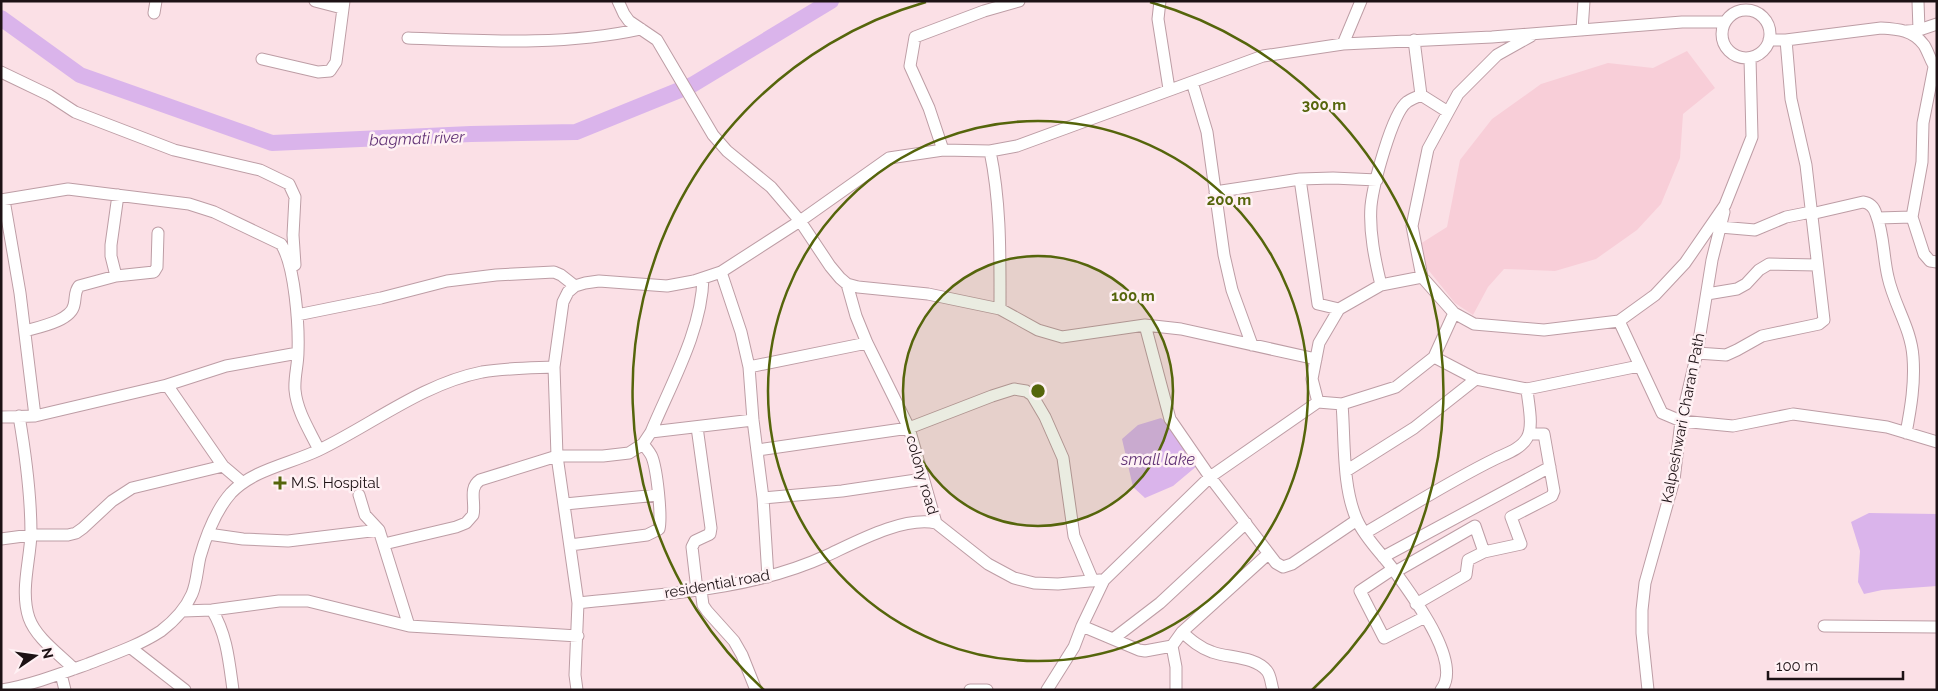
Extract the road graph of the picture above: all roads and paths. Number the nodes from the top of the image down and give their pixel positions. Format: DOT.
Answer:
graph roads {
  1 [pos="156,1"];
  2 [pos="315,1"];
  3 [pos="618,1"];
  4 [pos="1019,1"];
  5 [pos="1160,1"];
  6 [pos="1361,1"];
  7 [pos="1584,1"];
  8 [pos="1918,1"];
  9 [pos="343,5"];
  10 [pos="1743,5"];
  11 [pos="154,14"];
  12 [pos="1724,22"];
  13 [pos="1937,24"];
  14 [pos="641,29"];
  15 [pos="1582,30"];
  16 [pos="1919,30"];
  17 [pos="1907,31"];
  18 [pos="1534,34"];
  19 [pos="408,38"];
  20 [pos="1414,40"];
  21 [pos="1769,40"];
  22 [pos="1786,40"];
  23 [pos="1343,44"];
  24 [pos="1750,58"];
  25 [pos="262,59"];
  26 [pos="1936,69"];
  27 [pos="1,72"];
  28 [pos="1192,82"];
  29 [pos="1169,89"];
  30 [pos="1421,96"];
  31 [pos="1448,112"];
  32 [pos="943,150"];
  33 [pos="990,151"];
  34 [pos="1300,178"];
  35 [pos="1377,180"];
  36 [pos="1215,192"];
  37 [pos="118,195"];
  38 [pos="3,200"];
  39 [pos="1725,206"];
  40 [pos="1811,213"];
  41 [pos="1878,218"];
  42 [pos="1912,218"];
  43 [pos="800,221"];
  44 [pos="1720,227"];
  45 [pos="158,233"];
  46 [pos="1937,262"];
  47 [pos="1818,265"];
  48 [pos="721,272"];
  49 [pos="116,276"];
  50 [pos="1422,277"];
  51 [pos="703,278"];
  52 [pos="847,284"];
  53 [pos="1381,285"];
  54 [pos="575,286"];
  55 [pos="1706,294"];
  56 [pos="1000,309"];
  57 [pos="1339,309"];
  58 [pos="1454,313"];
  59 [pos="301,315"];
  60 [pos="1618,321"];
  61 [pos="1145,325"];
  62 [pos="25,331"];
  63 [pos="867,343"];
  64 [pos="1252,345"];
  65 [pos="1697,353"];
  66 [pos="298,354"];
  67 [pos="1434,357"];
  68 [pos="1316,359"];
  69 [pos="1640,366"];
  70 [pos="554,367"];
  71 [pos="750,367"];
  72 [pos="1476,379"];
  73 [pos="167,385"];
  74 [pos="1527,389"];
  75 [pos="1318,402"];
  76 [pos="1342,404"];
  77 [pos="19,416"];
  78 [pos="35,416"];
  79 [pos="1,417"];
  80 [pos="753,420"];
  81 [pos="1681,421"];
  82 [pos="697,426"];
  83 [pos="909,428"];
  84 [pos="651,432"];
  85 [pos="1906,432"];
  86 [pos="1529,434"];
  87 [pos="1937,442"];
  88 [pos="643,444"];
  89 [pos="319,450"];
  90 [pos="758,450"];
  91 [pos="557,456"];
  92 [pos="223,466"];
  93 [pos="1550,467"];
  94 [pos="1346,471"];
  95 [pos="1210,477"];
  96 [pos="923,479"];
  97 [pos="243,483"];
  98 [pos="359,495"];
  99 [pos="658,495"];
  100 [pos="763,498"];
  101 [pos="565,504"];
  102 [pos="1357,520"];
  103 [pos="936,523"];
  104 [pos="1246,523"];
  105 [pos="379,530"];
  106 [pos="1365,533"];
  107 [pos="208,534"];
  108 [pos="31,535"];
  109 [pos="1,539"];
  110 [pos="384,544"];
  111 [pos="570,545"];
  112 [pos="1484,552"];
  113 [pos="1268,554"];
  114 [pos="1383,557"];
  115 [pos="1394,571"];
  116 [pos="768,577"];
  117 [pos="1099,580"];
  118 [pos="699,590"];
  119 [pos="578,603"];
  120 [pos="1416,604"];
  121 [pos="212,610"];
  122 [pos="183,611"];
  123 [pos="1425,617"];
  124 [pos="409,626"];
  125 [pos="1082,626"];
  126 [pos="1824,626"];
  127 [pos="1937,627"];
  128 [pos="1182,632"];
  129 [pos="578,636"];
  130 [pos="1113,639"];
  131 [pos="1172,646"];
  132 [pos="132,648"];
  133 [pos="74,669"];
  134 [pos="61,674"];
  135 [pos="2,690"];
  136 [pos="65,690"];
  137 [pos="185,690"];
  138 [pos="233,690"];
  139 [pos="577,690"];
  140 [pos="756,690"];
  141 [pos="970,690"];
  142 [pos="987,690"];
  143 [pos="1047,690"];
  144 [pos="1176,690"];
  145 [pos="1273,690"];
  146 [pos="1441,690"];
  147 [pos="1648,690"];
  1 -- 11 [label="street"];
  2 -- 9 [label="street"];
  3 -- 14 [label="street"];
  4 -- 32 [label="street"];
  5 -- 29 [label="street"];
  6 -- 23 [label="street"];
  7 -- 15 [label="street"];
  8 -- 16 [label="street"];
  9 -- 25 [label="street"];
  10 -- 12 [label="street"];
  10 -- 21 [label="street"];
  12 -- 15 [label="street"];
  12 -- 24 [label="street"];
  13 -- 16 [label="street"];
  14 -- 19 [label="street"];
  14 -- 43 [label="street"];
  15 -- 18 [label="street"];
  16 -- 17 [label="street"];
  17 -- 22 [label="street"];
  17 -- 26 [label="street"];
  18 -- 20 [label="street"];
  18 -- 31 [label="street"];
  20 -- 23 [label="street"];
  20 -- 30 [label="street"];
  21 -- 22 [label="street"];
  21 -- 24 [label="street"];
  22 -- 40 [label="street"];
  23 -- 28 [label="street"];
  24 -- 39 [label="street"];
  26 -- 42 [label="street"];
  27 -- 59 [label="street"];
  28 -- 29 [label="street"];
  28 -- 36 [label="street"];
  29 -- 33 [label="street"];
  30 -- 31 [label="street"];
  30 -- 35 [label="street"];
  31 -- 50 [label="street"];
  32 -- 33 [label="street"];
  32 -- 43 [label="street"];
  33 -- 56 [label="street"];
  34 -- 35 [label="street"];
  34 -- 36 [label="street"];
  34 -- 57 [label="street"];
  35 -- 53 [label="street"];
  36 -- 64 [label="street"];
  37 -- 38 [label="street"];
  37 -- 49 [label="street"];
  37 -- 59 [label="street"];
  38 -- 62 [label="street"];
  39 -- 44 [label="street, Kalpeshwari Charan Path"];
  39 -- 60 [label="street"];
  40 -- 41 [label="street"];
  40 -- 44 [label="street"];
  40 -- 47 [label="street"];
  41 -- 42 [label="street"];
  41 -- 85 [label="street"];
  42 -- 46 [label="street"];
  43 -- 48 [label="street"];
  43 -- 52 [label="street"];
  44 -- 55 [label="street, Kalpeshwari Charan Path"];
  45 -- 49 [label="street"];
  47 -- 55 [label="street"];
  47 -- 65 [label="street"];
  48 -- 51 [label="street"];
  48 -- 71 [label="street"];
  49 -- 62 [label="street"];
  50 -- 53 [label="street"];
  50 -- 58 [label="street"];
  51 -- 54 [label="street"];
  51 -- 84 [label="street"];
  52 -- 56 [label="street"];
  52 -- 63 [label="street, colony road"];
  53 -- 57 [label="street"];
  54 -- 59 [label="street"];
  54 -- 70 [label="street"];
  55 -- 65 [label="street, Kalpeshwari Charan Path"];
  56 -- 61 [label="street"];
  57 -- 68 [label="street"];
  58 -- 60 [label="street"];
  58 -- 67 [label="street"];
  59 -- 66 [label="street"];
  60 -- 69 [label="street"];
  61 -- 64 [label="street"];
  61 -- 95 [label="street"];
  62 -- 78 [label="street"];
  63 -- 71 [label="street"];
  63 -- 83 [label="street, colony road"];
  64 -- 68 [label="street"];
  65 -- 81 [label="street, Kalpeshwari Charan Path"];
  66 -- 73 [label="street"];
  66 -- 89 [label="street"];
  67 -- 72 [label="street"];
  67 -- 76 [label="street"];
  68 -- 75 [label="street"];
  69 -- 74 [label="street"];
  69 -- 81 [label="street"];
  70 -- 89 [label="street"];
  70 -- 91 [label="street"];
  71 -- 80 [label="street"];
  72 -- 74 [label="street"];
  72 -- 94 [label="street"];
  73 -- 78 [label="street"];
  73 -- 92 [label="street"];
  74 -- 86 [label="street"];
  75 -- 76 [label="street"];
  75 -- 95 [label="street"];
  76 -- 94 [label="street"];
  77 -- 78 [label="street"];
  77 -- 79 [label="street"];
  77 -- 108 [label="street"];
  80 -- 82 [label="street"];
  80 -- 90 [label="street"];
  81 -- 85 [label="street"];
  81 -- 147 [label="street, Kalpeshwari Charan Path"];
  82 -- 84 [label="street"];
  82 -- 118 [label="street"];
  83 -- 90 [label="street"];
  83 -- 96 [label="street, colony road"];
  83 -- 117 [label="street"];
  84 -- 88 [label="street"];
  85 -- 87 [label="street"];
  86 -- 93 [label="street"];
  86 -- 106 [label="street"];
  88 -- 91 [label="street"];
  88 -- 99 [label="street"];
  89 -- 97 [label="street"];
  90 -- 100 [label="street"];
  91 -- 101 [label="street"];
  91 -- 110 [label="street"];
  92 -- 97 [label="street"];
  92 -- 108 [label="street"];
  93 -- 112 [label="street"];
  93 -- 114 [label="street"];
  94 -- 102 [label="street"];
  95 -- 104 [label="street"];
  95 -- 117 [label="street"];
  96 -- 100 [label="street"];
  96 -- 103 [label="street, colony road"];
  97 -- 107 [label="street"];
  98 -- 105 [label="street"];
  99 -- 101 [label="street"];
  99 -- 111 [label="street"];
  100 -- 116 [label="street"];
  101 -- 111 [label="street"];
  102 -- 106 [label="street"];
  102 -- 113 [label="street"];
  103 -- 116 [label="street, residential road"];
  103 -- 117 [label="street, colony road"];
  104 -- 113 [label="street"];
  104 -- 130 [label="street"];
  105 -- 107 [label="street"];
  105 -- 110 [label="street"];
  106 -- 114 [label="street"];
  107 -- 122 [label="street"];
  108 -- 109 [label="street"];
  108 -- 133 [label="street"];
  110 -- 124 [label="street"];
  111 -- 119 [label="street"];
  112 -- 115 [label="street"];
  112 -- 120 [label="street"];
  113 -- 128 [label="street"];
  114 -- 115 [label="street"];
  115 -- 120 [label="street"];
  115 -- 123 [label="street"];
  116 -- 118 [label="street, residential road"];
  117 -- 125 [label="street"];
  118 -- 119 [label="street, residential road"];
  118 -- 140 [label="street"];
  119 -- 129 [label="street"];
  120 -- 123 [label="street"];
  121 -- 122 [label="street"];
  121 -- 124 [label="street"];
  121 -- 138 [label="street"];
  122 -- 132 [label="street"];
  123 -- 146 [label="street"];
  124 -- 129 [label="street"];
  125 -- 130 [label="street"];
  125 -- 143 [label="street"];
  126 -- 127 [label="street"];
  128 -- 131 [label="street"];
  128 -- 145 [label="street"];
  129 -- 139 [label="street"];
  130 -- 131 [label="street"];
  131 -- 144 [label="street"];
  132 -- 133 [label="street"];
  132 -- 137 [label="street"];
  133 -- 134 [label="street"];
  134 -- 135 [label="street"];
  134 -- 136 [label="street"];
  141 -- 142 [label="street"];
}
